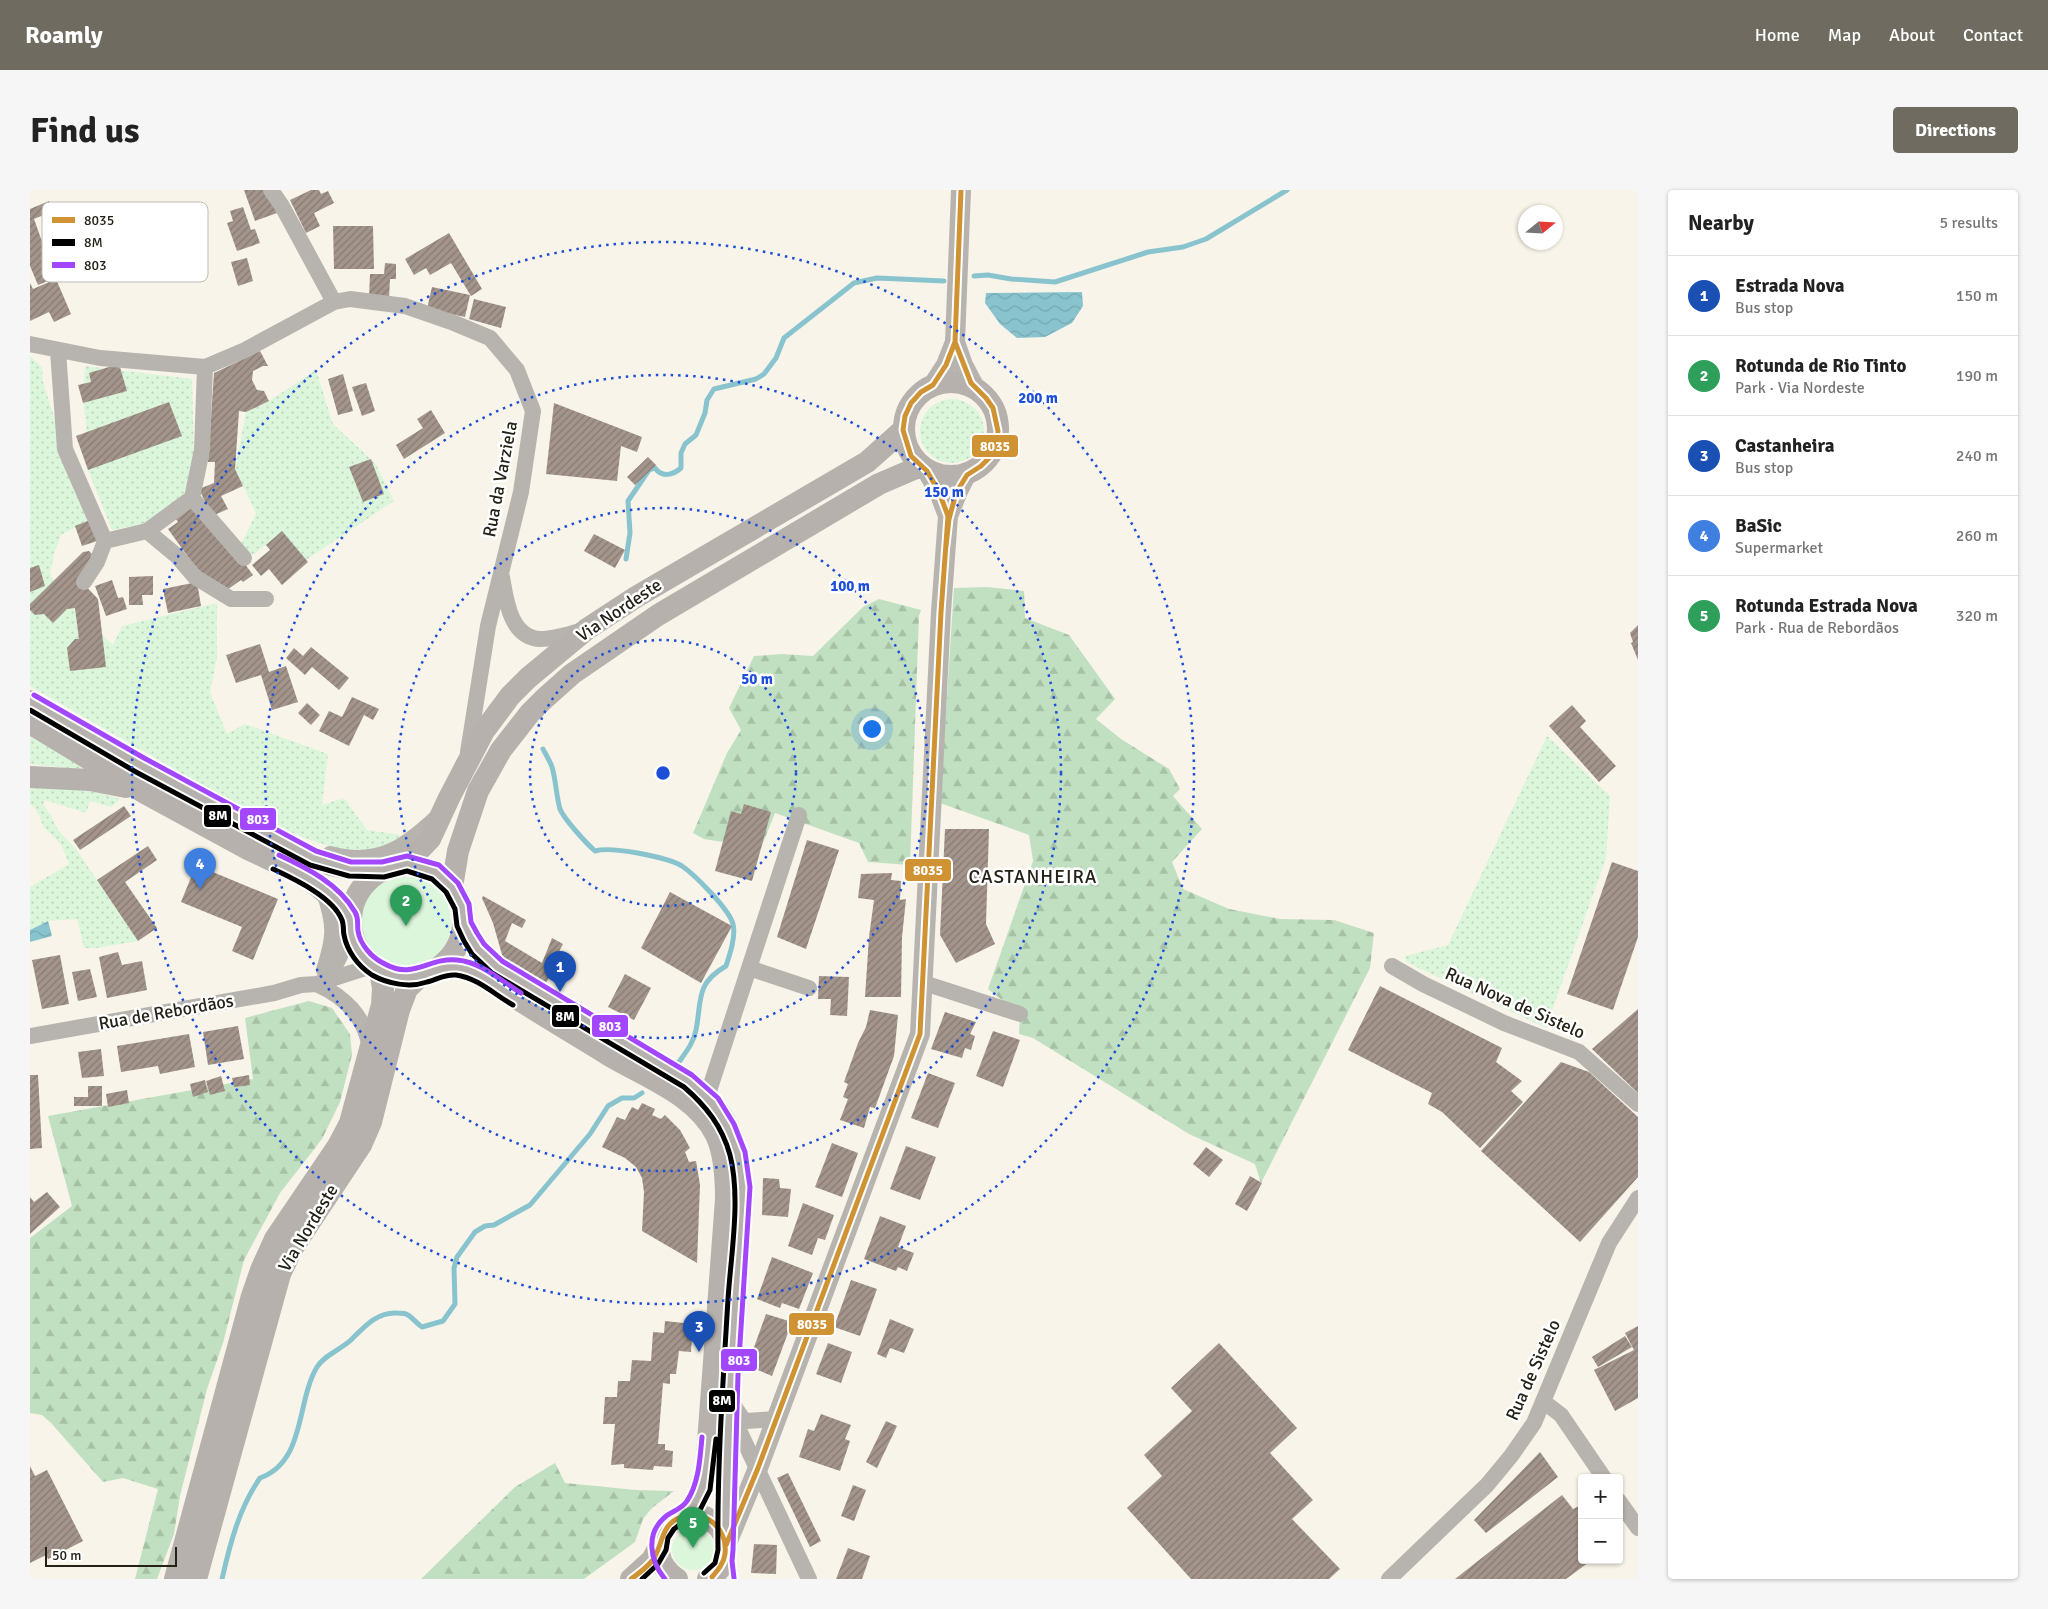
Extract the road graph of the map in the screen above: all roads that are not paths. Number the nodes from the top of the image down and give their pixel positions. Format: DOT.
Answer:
graph roads {
  1 [pos="271,190"];
  2 [pos="961,190"];
  3 [pos="334,302"];
  4 [pos="954,342"];
  5 [pos="30,344"];
  6 [pos="58,351"];
  7 [pos="205,367"];
  8 [pos="933,385"];
  9 [pos="974,388"];
  10 [pos="903,430"];
  11 [pos="924,469"];
  12 [pos="966,475"];
  13 [pos="192,498"];
  14 [pos="948,516"];
  15 [pos="147,531"];
  16 [pos="105,541"];
  17 [pos="244,558"];
  18 [pos="501,572"];
  19 [pos="84,582"];
  20 [pos="266,599"];
  21 [pos="587,629"];
  22 [pos="30,702"];
  23 [pos="30,723"];
  24 [pos="466,764"];
  25 [pos="30,777"];
  26 [pos="145,793"];
  27 [pos="442,812"];
  28 [pos="799,815"];
  29 [pos="279,841"];
  30 [pos="395,866"];
  31 [pos="320,887"];
  32 [pos="452,887"];
  33 [pos="464,924"];
  34 [pos="350,925"];
  35 [pos="1392,966"];
  36 [pos="440,967"];
  37 [pos="376,968"];
  38 [pos="749,968"];
  39 [pos="420,976"];
  40 [pos="314,979"];
  41 [pos="924,984"];
  42 [pos="809,988"];
  43 [pos="1020,1014"];
  44 [pos="30,1036"];
  45 [pos="370,1052"];
  46 [pos="707,1097"];
  47 [pos="1638,1104"];
  48 [pos="1638,1198"];
  49 [pos="1544,1402"];
  50 [pos="730,1405"];
  51 [pos="776,1420"];
  52 [pos="758,1468"];
  53 [pos="1601,1474"];
  54 [pos="1623,1507"];
  55 [pos="681,1517"];
  56 [pos="1638,1528"];
  57 [pos="659,1547"];
  58 [pos="725,1556"];
  59 [pos="175,1579"];
  60 [pos="196,1579"];
  61 [pos="631,1579"];
  62 [pos="677,1579"];
  63 [pos="708,1579"];
  64 [pos="809,1579"];
  65 [pos="1389,1579"];
  1 -- 3 [label="street"];
  2 -- 4 [label="street"];
  3 -- 7 [label="street"];
  3 -- 18 [label="street, Rua da Varziela"];
  4 -- 8 [label="street"];
  4 -- 9 [label="street"];
  5 -- 6 [label="street"];
  6 -- 7 [label="street"];
  6 -- 16 [label="street"];
  7 -- 13 [label="street"];
  8 -- 9 [label="main road"];
  8 -- 10 [label="main road"];
  9 -- 12 [label="main road"];
  10 -- 11 [label="main road"];
  10 -- 21 [label="main road, Via Nordeste"];
  11 -- 12 [label="main road"];
  11 -- 14 [label="street"];
  11 -- 32 [label="main road, Via Nordeste"];
  12 -- 14 [label="street"];
  13 -- 15 [label="street"];
  13 -- 17 [label="street"];
  14 -- 41 [label="street"];
  15 -- 16 [label="street"];
  15 -- 20 [label="street"];
  16 -- 19 [label="street"];
  18 -- 21 [label="street, Rua da Varziela"];
  18 -- 24 [label="street, Rua da Varziela"];
  21 -- 24 [label="main road, Via Nordeste"];
  22 -- 29 [label="main road"];
  23 -- 26 [label="main road"];
  24 -- 27 [label="main road, Via Nordeste"];
  25 -- 26 [label="main road"];
  26 -- 31 [label="main road"];
  27 -- 29 [label="street"];
  27 -- 30 [label="main road, Via Nordeste"];
  28 -- 38 [label="street"];
  29 -- 30 [label="main road"];
  30 -- 32 [label="main road"];
  30 -- 34 [label="main road"];
  31 -- 34 [label="main road"];
  31 -- 40 [label="street"];
  32 -- 33 [label="main road"];
  33 -- 36 [label="main road"];
  33 -- 46 [label="main road"];
  34 -- 37 [label="main road"];
  34 -- 40 [label="street, Rua de Rebordãos"];
  35 -- 47 [label="street, Rua Nova de Sistelo"];
  36 -- 39 [label="main road"];
  36 -- 55 [label="main road"];
  37 -- 39 [label="main road"];
  37 -- 40 [label="street, Rua de Rebordãos"];
  37 -- 45 [label="main road, Via Nordeste"];
  38 -- 42 [label="street"];
  38 -- 46 [label="street"];
  39 -- 60 [label="main road, Via Nordeste"];
  40 -- 44 [label="street, Rua de Rebordãos"];
  40 -- 45 [label="street"];
  41 -- 43 [label="street"];
  41 -- 51 [label="street"];
  45 -- 59 [label="main road, Via Nordeste"];
  46 -- 50 [label="main road"];
  48 -- 49 [label="street, Rua de Sistelo"];
  49 -- 53 [label="street"];
  49 -- 65 [label="street, Rua de Sistelo"];
  50 -- 51 [label="street"];
  50 -- 52 [label="street"];
  50 -- 58 [label="main road"];
  51 -- 52 [label="street"];
  52 -- 58 [label="street"];
  52 -- 64 [label="street"];
  54 -- 56 [label="street"];
  55 -- 57 [label="main road"];
  55 -- 58 [label="main road"];
  57 -- 61 [label="main road"];
  57 -- 62 [label="main road"];
  58 -- 63 [label="main road"];
}
